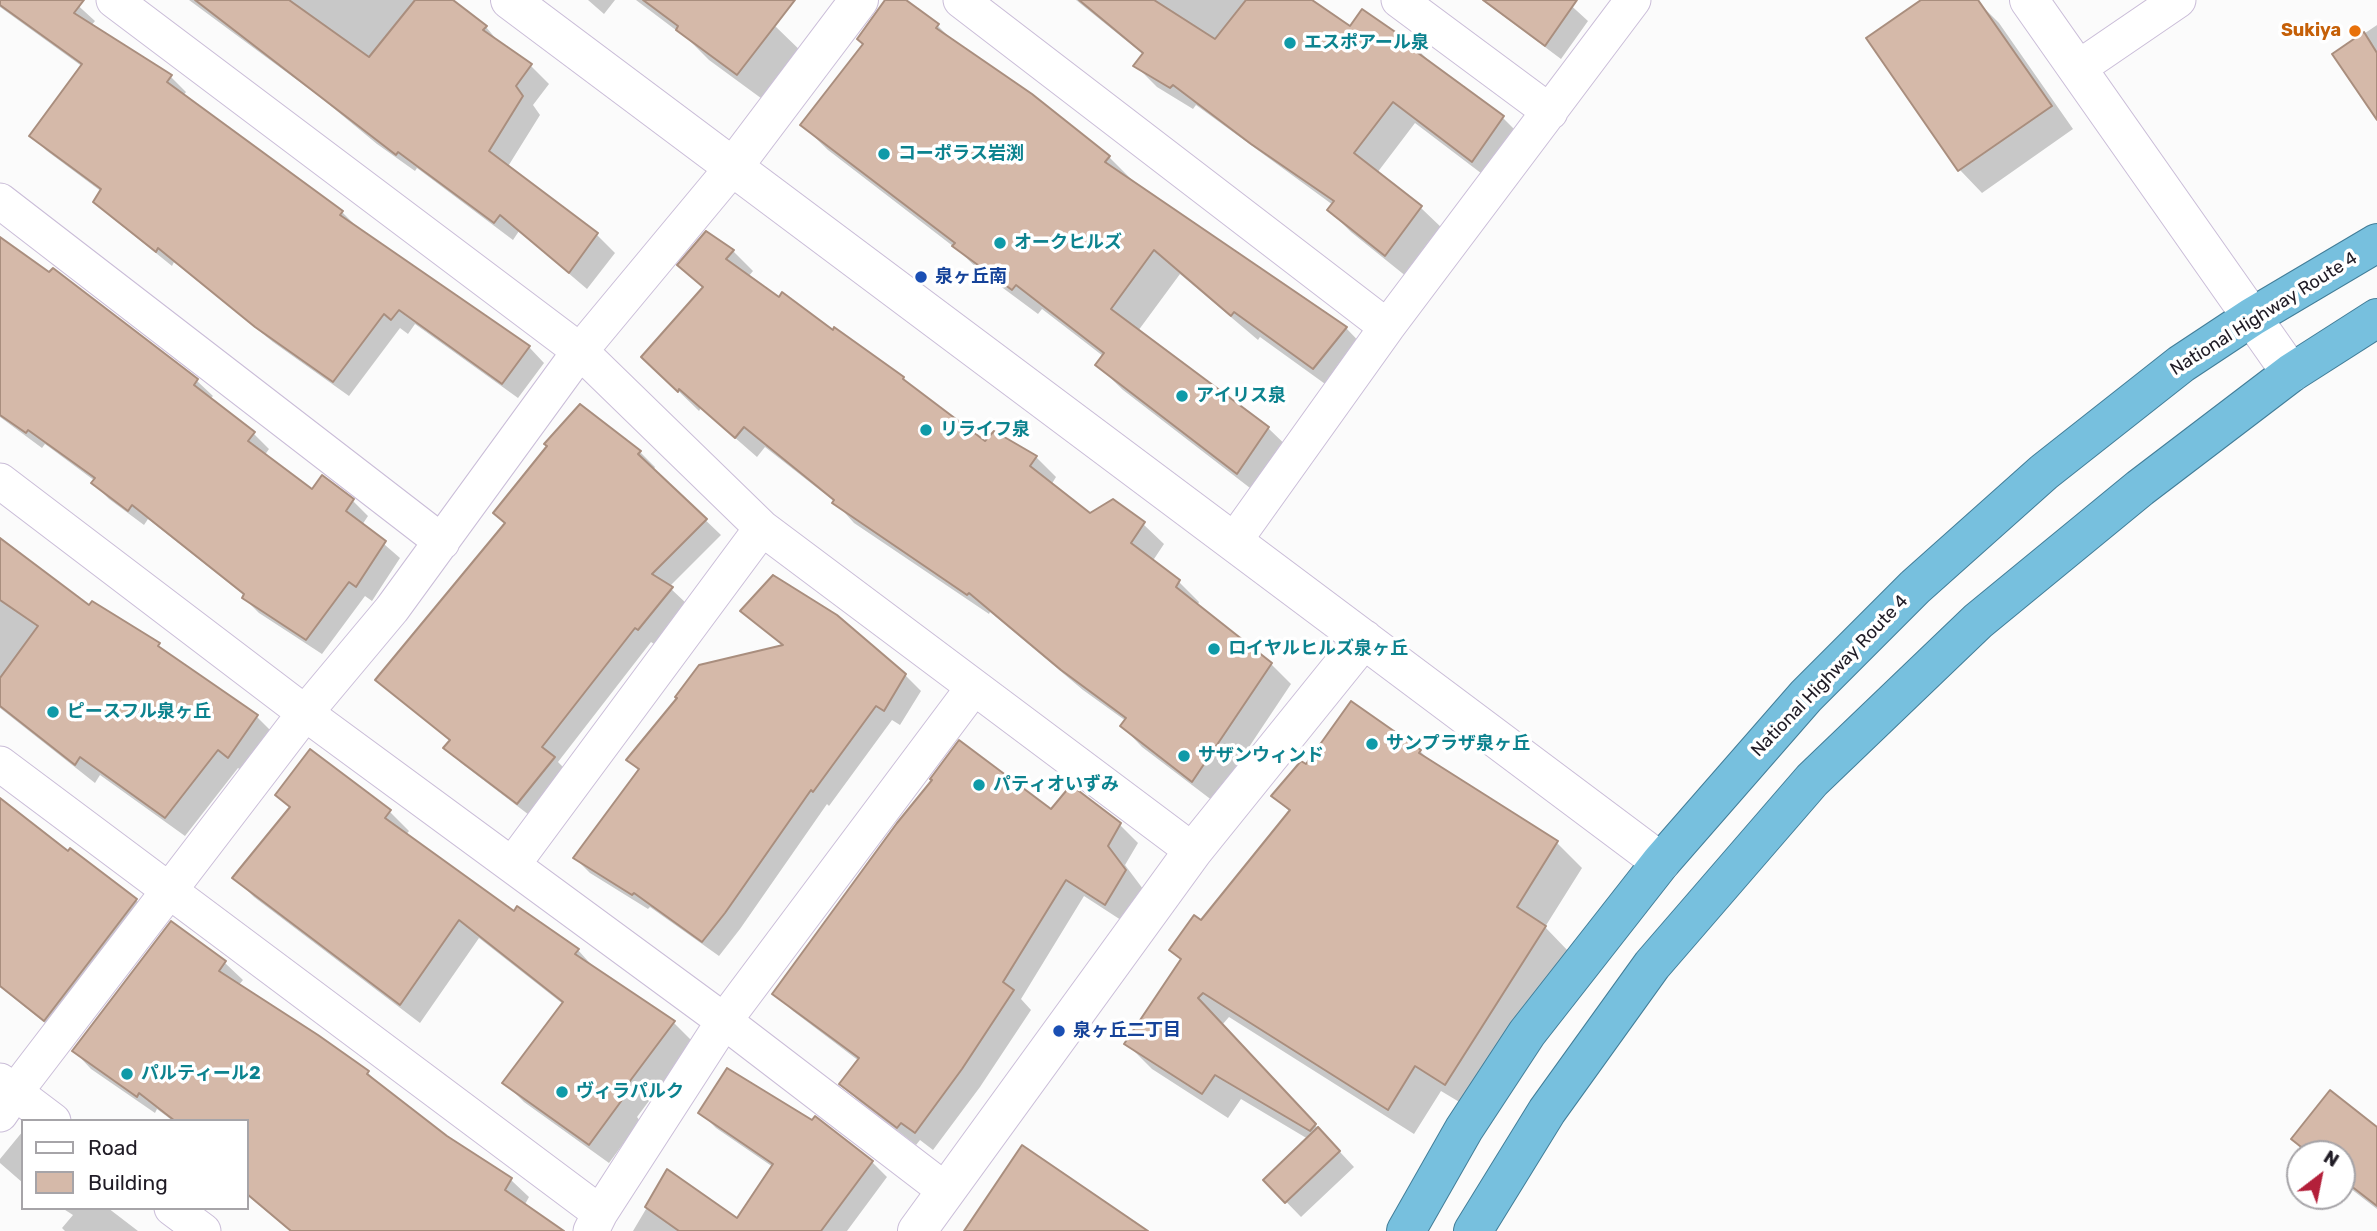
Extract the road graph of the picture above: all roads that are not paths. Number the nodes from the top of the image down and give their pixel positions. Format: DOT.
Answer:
graph roads {
  1 [pos="114,0"];
  2 [pos="510,0"];
  3 [pos="859,0"];
  4 [pos="961,0"];
  5 [pos="1399,0"];
  6 [pos="1633,0"];
  7 [pos="2029,0"];
  8 [pos="2178,0"];
  9 [pos="2077,69"];
  10 [pos="1550,111"];
  11 [pos="733,167"];
  12 [pos="0,201"];
  13 [pos="2377,243"];
  14 [pos="2252,317"];
  15 [pos="2377,318"];
  16 [pos="1387,327"];
  17 [pos="580,351"];
  18 [pos="2291,373"];
  19 [pos="0,481"];
  20 [pos="762,528"];
  21 [pos="1234,541"];
  22 [pos="442,542"];
  23 [pos="1364,639"];
  24 [pos="974,687"];
  25 [pos="305,713"];
  26 [pos="0,764"];
  27 [pos="1193,851"];
  28 [pos="1661,862"];
  29 [pos="513,864"];
  30 [pos="169,891"];
  31 [pos="724,1021"];
  32 [pos="5,1096"];
  33 [pos="49,1119"];
  34 [pos="946,1191"];
  35 [pos="175,1210"];
  36 [pos="595,1222"];
  37 [pos="203,1231"];
  38 [pos="917,1231"];
  39 [pos="1406,1231"];
  40 [pos="1473,1231"];
  1 -- 17 [label="street"];
  2 -- 11 [label="street"];
  3 -- 11 [label="street"];
  4 -- 16 [label="street"];
  5 -- 10 [label="street"];
  6 -- 10 [label="street"];
  7 -- 9 [label="street"];
  8 -- 9 [label="street"];
  9 -- 14 [label="street"];
  10 -- 16 [label="street"];
  11 -- 17 [label="street"];
  11 -- 21 [label="street"];
  12 -- 22 [label="street"];
  13 -- 14 [label="highway, National Highway Route 4"];
  14 -- 18 [label="street"];
  14 -- 28 [label="highway, National Highway Route 4"];
  15 -- 18 [label="highway"];
  16 -- 21 [label="street"];
  17 -- 20 [label="street"];
  17 -- 22 [label="street"];
  18 -- 40 [label="highway"];
  19 -- 25 [label="street"];
  20 -- 24 [label="street"];
  20 -- 29 [label="street"];
  21 -- 23 [label="street"];
  22 -- 25 [label="street"];
  23 -- 27 [label="street"];
  23 -- 28 [label="street"];
  24 -- 27 [label="street"];
  24 -- 31 [label="street"];
  25 -- 29 [label="street"];
  25 -- 30 [label="street"];
  26 -- 30 [label="street"];
  27 -- 34 [label="street"];
  28 -- 39 [label="highway, National Highway Route 4"];
  29 -- 31 [label="street"];
  30 -- 32 [label="street"];
  30 -- 36 [label="street"];
  31 -- 34 [label="street"];
  31 -- 36 [label="street"];
  32 -- 33 [label="street"];
  34 -- 38 [label="street"];
  35 -- 37 [label="street"];
}
